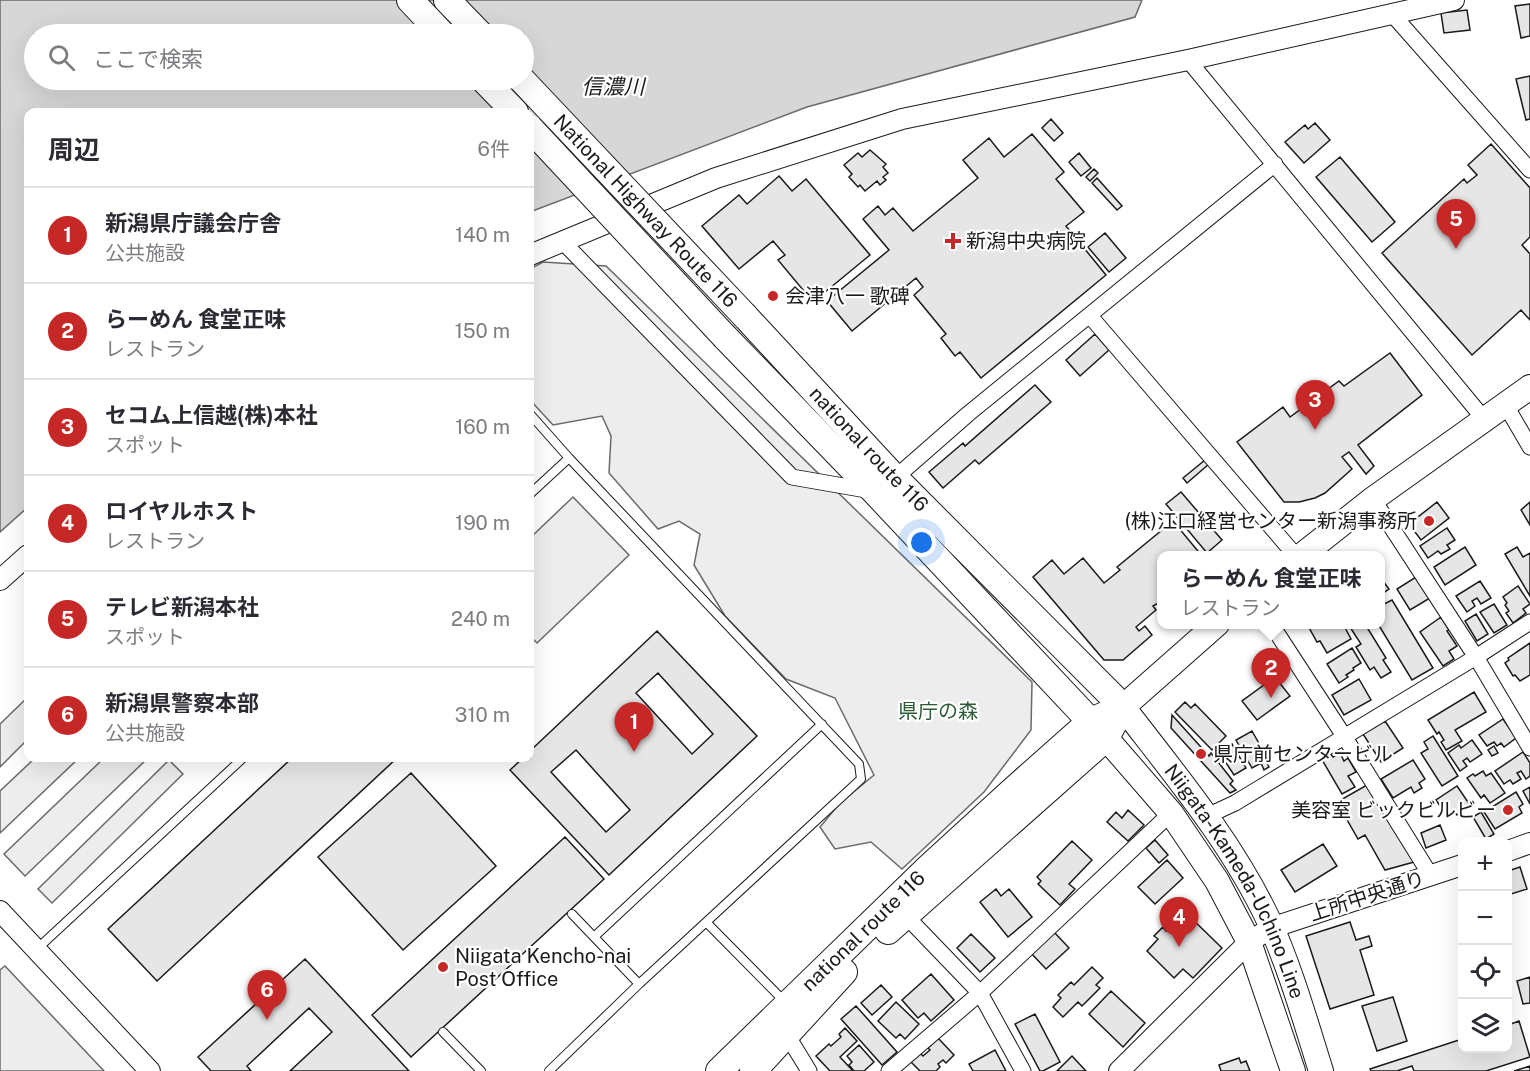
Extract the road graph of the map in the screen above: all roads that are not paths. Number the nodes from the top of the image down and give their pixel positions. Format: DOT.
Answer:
graph roads {
  1 [pos="410,0"];
  2 [pos="447,0"];
  3 [pos="1454,0"];
  4 [pos="1392,14"];
  5 [pos="433,24"];
  6 [pos="470,24"];
  7 [pos="1188,60"];
  8 [pos="494,90"];
  9 [pos="531,90"];
  10 [pos="511,108"];
  11 [pos="534,132"];
  12 [pos="1275,164"];
  13 [pos="1530,170"];
  14 [pos="562,241"];
  15 [pos="534,253"];
  16 [pos="745,316"];
  17 [pos="1090,316"];
  18 [pos="725,337"];
  19 [pos="1530,387"];
  20 [pos="1505,404"];
  21 [pos="534,419"];
  22 [pos="1484,419"];
  23 [pos="1530,447"];
  24 [pos="569,458"];
  25 [pos="885,484"];
  26 [pos="534,490"];
  27 [pos="1373,499"];
  28 [pos="1293,551"];
  29 [pos="1306,551"];
  30 [pos="24,559"];
  31 [pos="0,580"];
  32 [pos="1530,622"];
  33 [pos="1211,629"];
  34 [pos="1274,629"];
  35 [pos="1476,657"];
  36 [pos="1123,707"];
  37 [pos="822,724"];
  38 [pos="1098,729"];
  39 [pos="1344,736"];
  40 [pos="1530,748"];
  41 [pos="239,762"];
  42 [pos="1171,813"];
  43 [pos="1207,816"];
  44 [pos="1530,843"];
  45 [pos="1512,850"];
  46 [pos="1458,867"];
  47 [pos="1431,876"];
  48 [pos="0,911"];
  49 [pos="572,914"];
  50 [pos="905,915"];
  51 [pos="707,923"];
  52 [pos="1271,928"];
  53 [pos="595,936"];
  54 [pos="1249,942"];
  55 [pos="37,950"];
  56 [pos="639,984"];
  57 [pos="980,993"];
  58 [pos="791,1020"];
  59 [pos="443,1032"];
  60 [pos="150,1071"];
  61 [pos="481,1071"];
  62 [pos="549,1071"];
  63 [pos="719,1071"];
  64 [pos="753,1071"];
  65 [pos="809,1071"];
  66 [pos="889,1071"];
  67 [pos="1023,1071"];
  68 [pos="1119,1071"];
  69 [pos="1293,1071"];
  70 [pos="1321,1071"];
  1 -- 5 [label="highway"];
  2 -- 6 [label="highway"];
  3 -- 4 [label="street"];
  4 -- 7 [label="street"];
  4 -- 13 [label="street"];
  7 -- 12 [label="street"];
  7 -- 14 [label="street"];
  8 -- 10 [label="highway"];
  9 -- 16 [label="highway, National Highway Route 116, bridge"];
  11 -- 18 [label="highway, National Highway Route 116, bridge"];
  12 -- 17 [label="street"];
  12 -- 22 [label="street"];
  14 -- 15 [label="street"];
  14 -- 25 [label="street"];
  16 -- 25 [label="highway, national route 116"];
  17 -- 25 [label="street"];
  17 -- 28 [label="street"];
  18 -- 25 [label="highway, national route 116"];
  19 -- 20 [label="main road"];
  20 -- 22 [label="main road"];
  20 -- 23 [label="street"];
  21 -- 24 [label="lane"];
  22 -- 27 [label="main road"];
  24 -- 26 [label="lane"];
  24 -- 37 [label="lane"];
  25 -- 36 [label="highway, national route 116"];
  25 -- 38 [label="highway, national route 116"];
  27 -- 29 [label="main road"];
  27 -- 35 [label="street"];
  30 -- 31 [label="street"];
  32 -- 35 [label="street"];
  33 -- 36 [label="main road"];
  34 -- 39 [label="street"];
  35 -- 39 [label="street"];
  35 -- 40 [label="street"];
  36 -- 38 [label="highway, national route 116"];
  36 -- 43 [label="main road, Niigata-Kameda-Uchino Line"];
  37 -- 51 [label="lane"];
  37 -- 53 [label="lane"];
  38 -- 42 [label="main road, Niigata-Kameda-Uchino Line"];
  38 -- 50 [label="highway, national route 116"];
  38 -- 58 [label="highway, national route 116"];
  39 -- 43 [label="street"];
  39 -- 47 [label="street"];
  41 -- 55 [label="lane"];
  42 -- 54 [label="main road, Niigata-Kameda-Uchino Line"];
  42 -- 57 [label="street"];
  43 -- 52 [label="main road, Niigata-Kameda-Uchino Line"];
  44 -- 45 [label="street"];
  46 -- 47 [label="street, 上所中央通り"];
  47 -- 52 [label="street, 上所中央通り"];
  48 -- 55 [label="street"];
  49 -- 53 [label="lane"];
  50 -- 57 [label="street"];
  50 -- 58 [label="highway, national route 116"];
  51 -- 56 [label="lane"];
  51 -- 58 [label="lane"];
  52 -- 54 [label="street, 上所中央通り"];
  52 -- 70 [label="main road, Niigata-Kameda-Uchino Line"];
  53 -- 56 [label="lane"];
  54 -- 68 [label="street, 上所中央通り"];
  54 -- 69 [label="main road, Niigata-Kameda-Uchino Line"];
  55 -- 60 [label="street"];
  56 -- 62 [label="lane"];
  57 -- 66 [label="street"];
  57 -- 67 [label="street"];
  58 -- 63 [label="highway, national route 116"];
  58 -- 64 [label="highway, national route 116"];
  58 -- 65 [label="street"];
  59 -- 61 [label="lane"];
}
